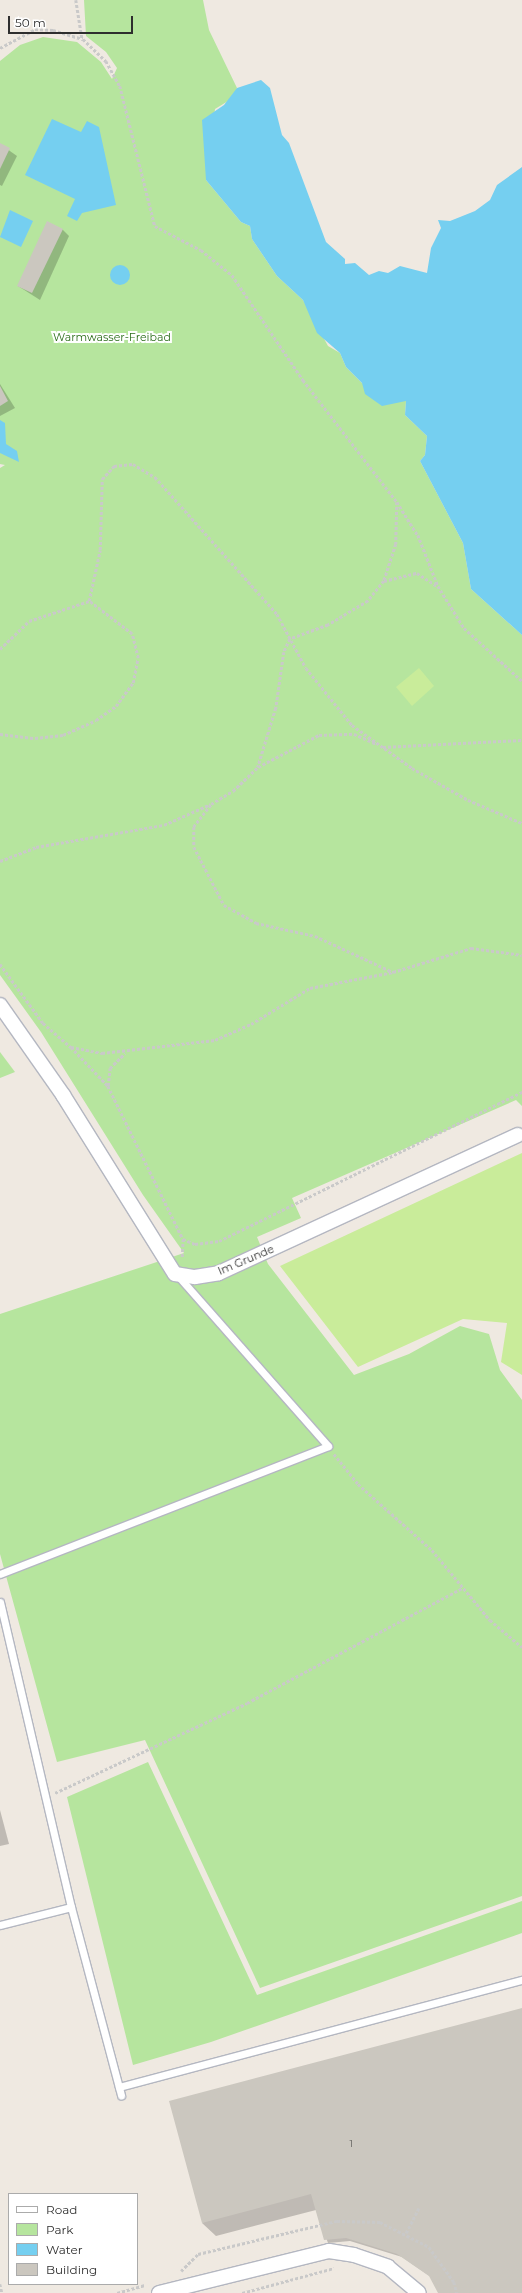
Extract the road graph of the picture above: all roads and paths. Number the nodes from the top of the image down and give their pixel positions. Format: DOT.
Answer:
graph roads {
  1 [pos="76,0"];
  2 [pos="82,40"];
  3 [pos="0,48"];
  4 [pos="397,502"];
  5 [pos="384,581"];
  6 [pos="438,586"];
  7 [pos="89,601"];
  8 [pos="290,639"];
  9 [pos="0,649"];
  10 [pos="522,681"];
  11 [pos="0,734"];
  12 [pos="522,740"];
  13 [pos="382,747"];
  14 [pos="258,767"];
  15 [pos="211,804"];
  16 [pos="522,823"];
  17 [pos="0,861"];
  18 [pos="522,955"];
  19 [pos="0,964"];
  20 [pos="393,972"];
  21 [pos="0,1004"];
  22 [pos="71,1047"];
  23 [pos="125,1052"];
  24 [pos="108,1086"];
  25 [pos="522,1092"];
  26 [pos="518,1135"];
  27 [pos="175,1274"];
  28 [pos="328,1446"];
  29 [pos="0,1574"];
  30 [pos="462,1588"];
  31 [pos="0,1602"];
  32 [pos="522,1647"];
  33 [pos="55,1801"];
  34 [pos="71,1907"];
  35 [pos="0,1926"];
  36 [pos="522,1980"];
  37 [pos="119,2087"];
  38 [pos="121,2095"];
  39 [pos="419,2208"];
  40 [pos="406,2233"];
  41 [pos="343,2267"];
  42 [pos="0,2284"];
  43 [pos="2,2293"];
  44 [pos="159,2293"];
  45 [pos="242,2293"];
  46 [pos="419,2293"];
  1 -- 2 [label="path"];
  2 -- 3 [label="path"];
  2 -- 4 [label="path"];
  4 -- 5 [label="path"];
  4 -- 6 [label="path"];
  5 -- 6 [label="path"];
  5 -- 8 [label="path"];
  6 -- 10 [label="path"];
  7 -- 8 [label="path"];
  7 -- 9 [label="path"];
  7 -- 11 [label="path"];
  8 -- 13 [label="path"];
  8 -- 14 [label="path"];
  12 -- 13 [label="path"];
  13 -- 14 [label="path"];
  13 -- 16 [label="path"];
  14 -- 15 [label="path"];
  15 -- 17 [label="path"];
  15 -- 20 [label="path"];
  18 -- 20 [label="path"];
  19 -- 22 [label="path"];
  20 -- 23 [label="path"];
  21 -- 27 [label="street"];
  22 -- 23 [label="path"];
  22 -- 24 [label="path"];
  23 -- 24 [label="path"];
  24 -- 25 [label="path"];
  26 -- 27 [label="street, Im Grunde"];
  27 -- 28 [label="lane"];
  28 -- 29 [label="lane"];
  28 -- 30 [label="path"];
  30 -- 32 [label="path"];
  30 -- 33 [label="path"];
  31 -- 34 [label="lane"];
  34 -- 35 [label="lane"];
  34 -- 37 [label="lane"];
  36 -- 37 [label="lane"];
  37 -- 38 [label="lane"];
  39 -- 40 [label="path"];
  41 -- 45 [label="path"];
  42 -- 43 [label="path"];
  44 -- 46 [label="street"];
}
